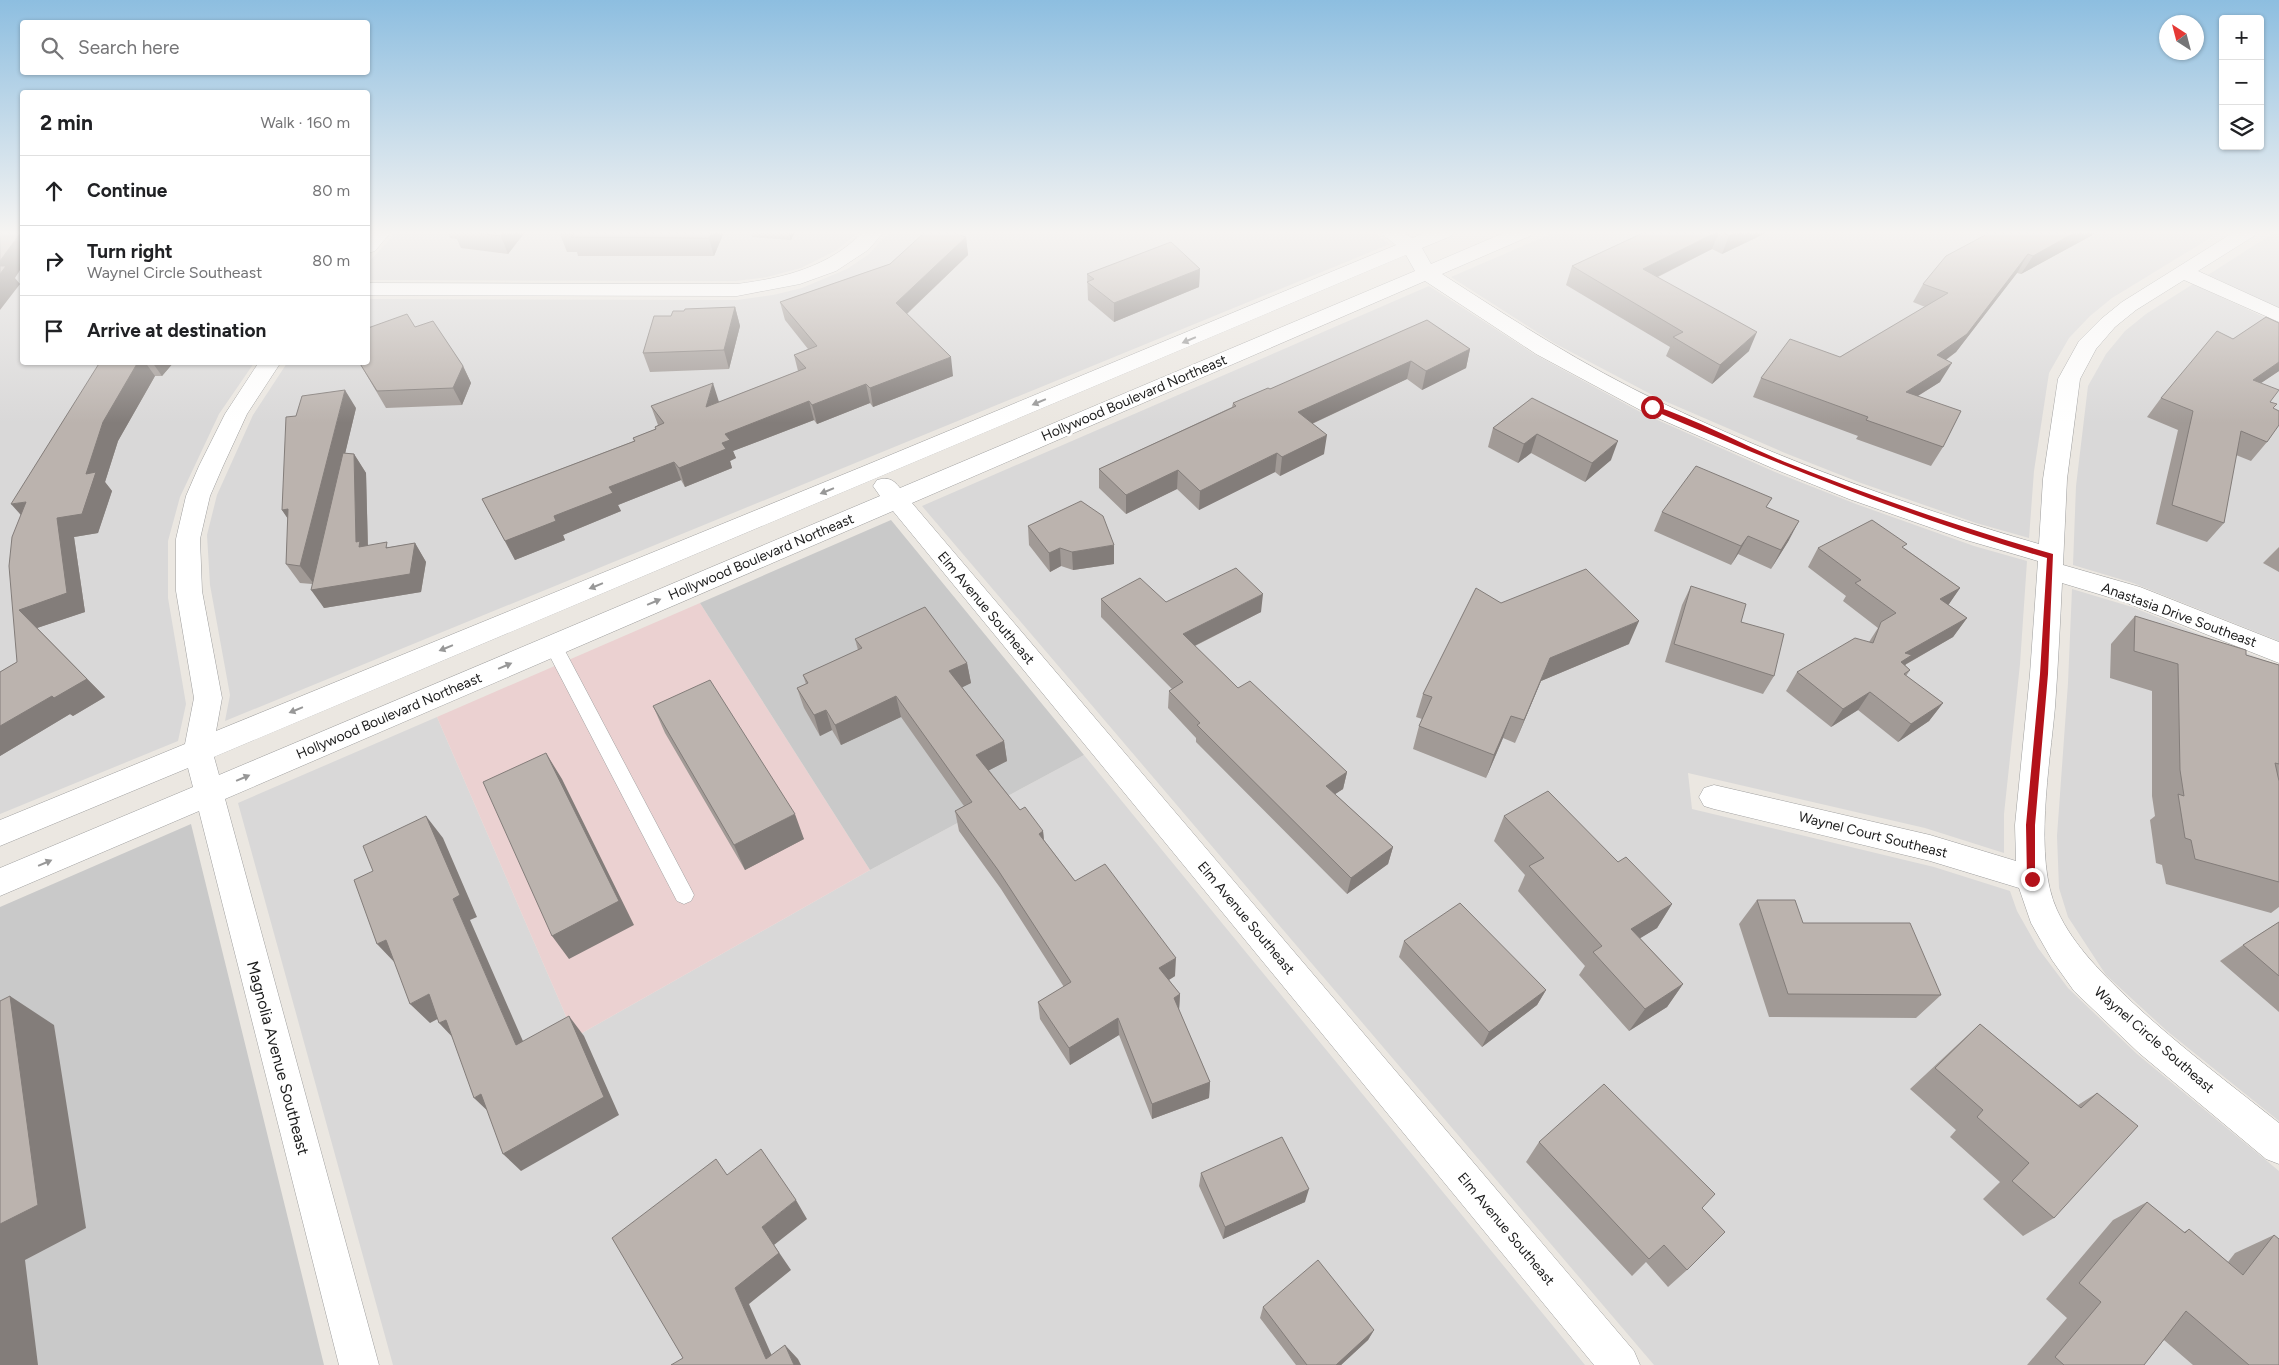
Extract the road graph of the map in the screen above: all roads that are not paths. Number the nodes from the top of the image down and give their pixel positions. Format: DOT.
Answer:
graph roads {
  1 [pos="1295,296"];
  2 [pos="1373,296"];
  3 [pos="1461,296"];
  4 [pos="2145,296"];
  5 [pos="2235,296"];
  6 [pos="2279,316"];
  7 [pos="268,365"];
  8 [pos="872,472"];
  9 [pos="896,499"];
  10 [pos="2050,563"];
  11 [pos="553,645"];
  12 [pos="2279,653"];
  13 [pos="198,751"];
  14 [pos="209,793"];
  15 [pos="1714,797"];
  16 [pos="0,833"];
  17 [pos="2032,879"];
  18 [pos="0,882"];
  19 [pos="684,895"];
  20 [pos="2279,1146"];
  21 [pos="358,1365"];
  22 [pos="1620,1365"];
  1 -- 8 [label="street, one-way"];
  2 -- 9 [label="street, Hollywood Boulevard Northeast"];
  3 -- 10 [label="street, Anastasia Drive Southeast"];
  4 -- 10 [label="street, Waynel Circle Southeast"];
  5 -- 6 [label="street"];
  7 -- 13 [label="street"];
  8 -- 9 [label="street, Elm Avenue Southeast"];
  8 -- 13 [label="street, one-way"];
  11 -- 9 [label="street, Hollywood Boulevard Northeast, one-way"];
  9 -- 22 [label="street, Elm Avenue Southeast"];
  10 -- 12 [label="street, Anastasia Drive Southeast"];
  10 -- 17 [label="street, Waynel Circle Southeast"];
  14 -- 11 [label="street, Hollywood Boulevard Northeast, one-way"];
  11 -- 19 [label="lane"];
  13 -- 14 [label="street, Magnolia Avenue Southeast"];
  13 -- 16 [label="street"];
  18 -- 14 [label="street, Hollywood Boulevard Northeast, one-way"];
  14 -- 21 [label="street, Magnolia Avenue Southeast"];
  15 -- 17 [label="street, Waynel Court Southeast"];
  17 -- 20 [label="street, Waynel Circle Southeast"];
}
